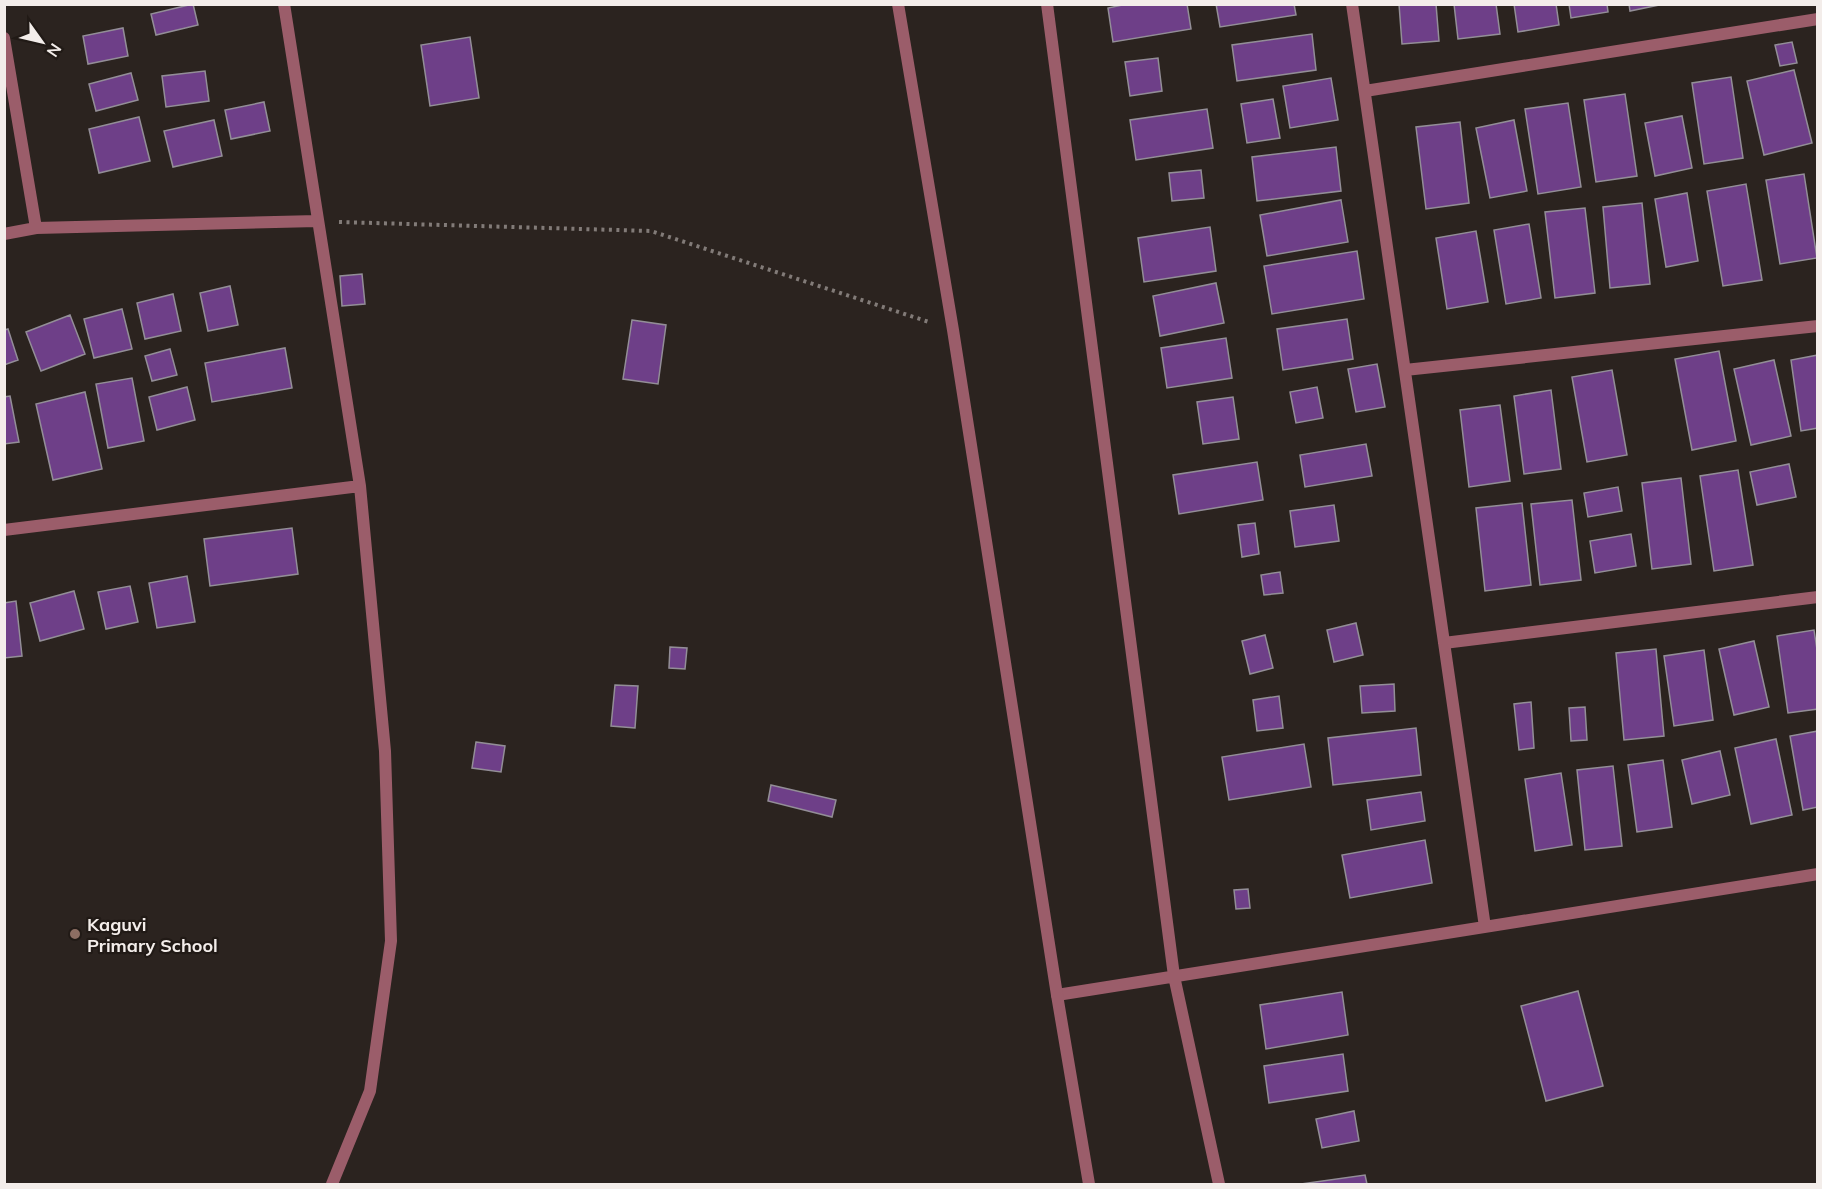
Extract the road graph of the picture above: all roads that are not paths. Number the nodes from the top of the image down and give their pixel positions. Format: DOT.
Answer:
graph roads {
  1 [pos="284,4"];
  2 [pos="898,4"];
  3 [pos="1047,4"];
  4 [pos="1352,4"];
  5 [pos="1818,19"];
  6 [pos="4,38"];
  7 [pos="1365,91"];
  8 [pos="317,221"];
  9 [pos="36,228"];
  10 [pos="4,234"];
  11 [pos="1818,326"];
  12 [pos="1405,370"];
  13 [pos="360,486"];
  14 [pos="4,530"];
  15 [pos="1818,597"];
  16 [pos="1444,643"];
  17 [pos="1818,874"];
  18 [pos="1485,927"];
  19 [pos="1174,976"];
  20 [pos="1057,995"];
  21 [pos="332,1185"];
  22 [pos="1089,1185"];
  23 [pos="1219,1185"];
  1 -- 8 [label="street"];
  2 -- 20 [label="street"];
  3 -- 19 [label="street"];
  4 -- 7 [label="street"];
  5 -- 7 [label="street"];
  6 -- 9 [label="street"];
  7 -- 12 [label="street"];
  8 -- 9 [label="street"];
  8 -- 13 [label="street"];
  9 -- 10 [label="street"];
  11 -- 12 [label="street"];
  12 -- 16 [label="street"];
  13 -- 14 [label="street"];
  13 -- 21 [label="street"];
  15 -- 16 [label="street"];
  16 -- 18 [label="street"];
  17 -- 18 [label="street"];
  18 -- 19 [label="street"];
  19 -- 20 [label="street"];
  19 -- 23 [label="street"];
  20 -- 22 [label="street"];
}
